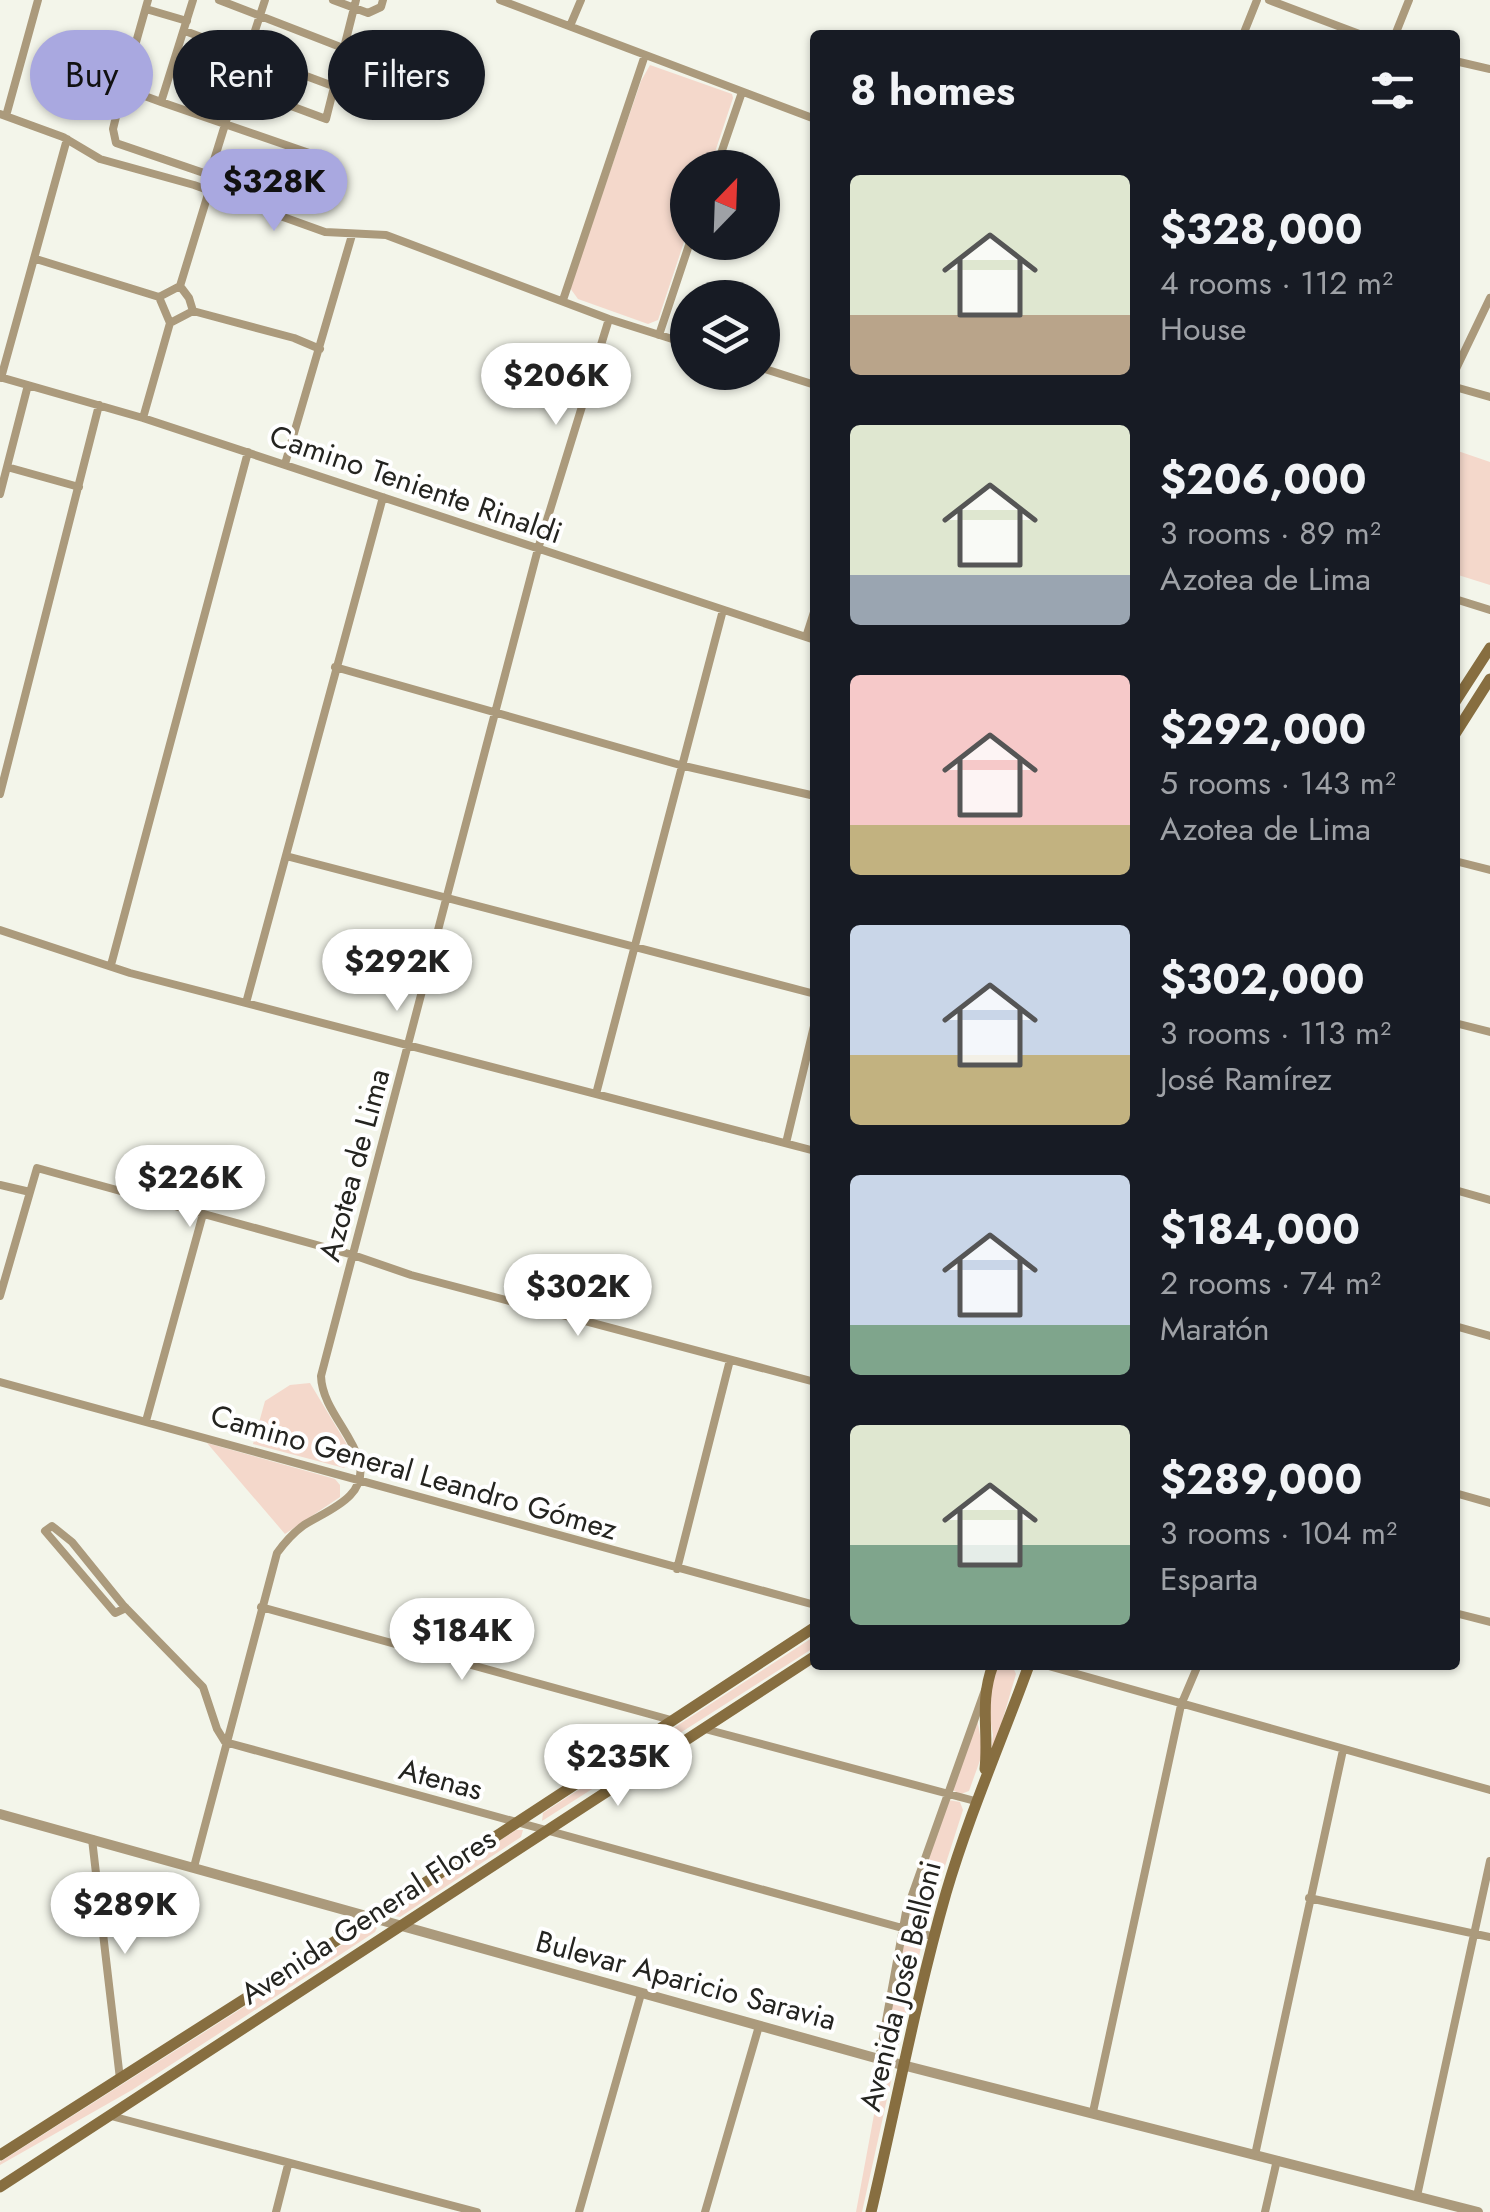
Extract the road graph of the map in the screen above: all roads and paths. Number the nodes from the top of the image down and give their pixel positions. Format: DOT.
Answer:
graph roads {
  1 [pos="38,0"];
  2 [pos="193,0"];
  3 [pos="218,0"];
  4 [pos="265,0"];
  5 [pos="333,0"];
  6 [pos="383,0"];
  7 [pos="500,0"];
  8 [pos="581,0"];
  9 [pos="1256,0"];
  10 [pos="1269,0"];
  11 [pos="1409,0"];
  12 [pos="147,4"];
  13 [pos="356,4"];
  14 [pos="260,16"];
  15 [pos="186,26"];
  16 [pos="570,26"];
  17 [pos="140,30"];
  18 [pos="185,30"];
  19 [pos="195,30"];
  20 [pos="255,30"];
  21 [pos="348,30"];
  22 [pos="1245,30"];
  23 [pos="1349,30"];
  24 [pos="1398,30"];
  25 [pos="328,43"];
  26 [pos="646,54"];
  27 [pos="1460,62"];
  28 [pos="173,65"];
  29 [pos="1490,70"];
  30 [pos="742,92"];
  31 [pos="153,99"];
  32 [pos="161,102"];
  33 [pos="328,110"];
  34 [pos="308,112"];
  35 [pos="3,115"];
  36 [pos="810,117"];
  37 [pos="115,120"];
  38 [pos="228,120"];
  39 [pos="227,125"];
  40 [pos="66,139"];
  41 [pos="722,150"];
  42 [pos="210,172"];
  43 [pos="209,191"];
  44 [pos="352,234"];
  45 [pos="36,259"];
  46 [pos="684,260"];
  47 [pos="180,286"];
  48 [pos="158,297"];
  49 [pos="1490,298"];
  50 [pos="563,300"];
  51 [pos="193,311"];
  52 [pos="609,319"];
  53 [pos="170,323"];
  54 [pos="659,335"];
  55 [pos="670,338"];
  56 [pos="320,348"];
  57 [pos="1460,361"];
  58 [pos="780,374"];
  59 [pos="0,377"];
  60 [pos="810,383"];
  61 [pos="28,385"];
  62 [pos="1460,389"];
  63 [pos="1490,397"];
  64 [pos="99,405"];
  65 [pos="143,418"];
  66 [pos="248,452"];
  67 [pos="285,464"];
  68 [pos="8,467"];
  69 [pos="78,487"];
  70 [pos="0,494"];
  71 [pos="383,497"];
  72 [pos="538,549"];
  73 [pos="1460,601"];
  74 [pos="723,610"];
  75 [pos="1490,610"];
  76 [pos="810,638"];
  77 [pos="1490,648"];
  78 [pos="336,667"];
  79 [pos="1490,679"];
  80 [pos="1460,694"];
  81 [pos="495,710"];
  82 [pos="1460,726"];
  83 [pos="680,765"];
  84 [pos="0,794"];
  85 [pos="810,795"];
  86 [pos="286,856"];
  87 [pos="1460,862"];
  88 [pos="1490,870"];
  89 [pos="447,897"];
  90 [pos="0,930"];
  91 [pos="633,947"];
  92 [pos="110,964"];
  93 [pos="810,993"];
  94 [pos="246,1003"];
  95 [pos="1460,1024"];
  96 [pos="1490,1032"];
  97 [pos="810,1043"];
  98 [pos="408,1046"];
  99 [pos="596,1094"];
  100 [pos="786,1144"];
  101 [pos="810,1150"];
  102 [pos="0,1185"];
  103 [pos="1460,1191"];
  104 [pos="30,1192"];
  105 [pos="1490,1200"];
  106 [pos="204,1214"];
  107 [pos="354,1255"];
  108 [pos="0,1296"];
  109 [pos="1460,1327"];
  110 [pos="1490,1336"];
  111 [pos="730,1360"];
  112 [pos="810,1381"];
  113 [pos="0,1382"];
  114 [pos="146,1421"];
  115 [pos="358,1480"];
  116 [pos="1460,1494"];
  117 [pos="1490,1503"];
  118 [pos="677,1569"];
  119 [pos="810,1604"];
  120 [pos="261,1607"];
  121 [pos="126,1608"];
  122 [pos="1460,1614"];
  123 [pos="1490,1622"];
  124 [pos="810,1630"];
  125 [pos="810,1659"];
  126 [pos="992,1670"];
  127 [pos="1027,1670"];
  128 [pos="1061,1670"];
  129 [pos="1196,1670"];
  130 [pos="986,1688"];
  131 [pos="1181,1705"];
  132 [pos="674,1721"];
  133 [pos="705,1729"];
  134 [pos="225,1742"];
  135 [pos="1344,1750"];
  136 [pos="985,1774"];
  137 [pos="1490,1790"];
  138 [pos="946,1793"];
  139 [pos="975,1801"];
  140 [pos="0,1814"];
  141 [pos="515,1822"];
  142 [pos="546,1830"];
  143 [pos="92,1839"];
  144 [pos="1490,1861"];
  145 [pos="194,1868"];
  146 [pos="1309,1898"];
  147 [pos="372,1917"];
  148 [pos="399,1926"];
  149 [pos="902,1928"];
  150 [pos="1474,1934"];
  151 [pos="936,1936"];
  152 [pos="1490,1937"];
  153 [pos="641,1994"];
  154 [pos="759,2026"];
  155 [pos="879,2059"];
  156 [pos="905,2065"];
  157 [pos="120,2079"];
  158 [pos="1093,2112"];
  159 [pos="111,2116"];
  160 [pos="0,2155"];
  161 [pos="1254,2155"];
  162 [pos="1276,2160"];
  163 [pos="288,2164"];
  164 [pos="0,2187"];
  165 [pos="1417,2196"];
  166 [pos="276,2212"];
  167 [pos="477,2212"];
  168 [pos="579,2212"];
  169 [pos="706,2212"];
  170 [pos="871,2212"];
  171 [pos="1265,2212"];
  172 [pos="1478,2212"];
  1 -- 35 [label="street"];
  2 -- 15 [label="street"];
  3 -- 14 [label="street"];
  4 -- 14 [label="street"];
  5 -- 13 [label="street"];
  6 -- 13 [label="street"];
  7 -- 16 [label="street"];
  8 -- 16 [label="street"];
  9 -- 22 [label="street"];
  10 -- 23 [label="street"];
  11 -- 24 [label="street"];
  12 -- 15 [label="street"];
  12 -- 17 [label="street"];
  13 -- 21 [label="street"];
  14 -- 20 [label="street"];
  14 -- 25 [label="street"];
  15 -- 18 [label="street"];
  15 -- 19 [label="street"];
  16 -- 26 [label="street"];
  26 -- 30 [label="street"];
  26 -- 50 [label="street"];
  27 -- 29 [label="street"];
  28 -- 32 [label="street"];
  30 -- 36 [label="street"];
  30 -- 41 [label="street"];
  31 -- 32 [label="street"];
  32 -- 39 [label="street"];
  33 -- 34 [label="street"];
  35 -- 40 [label="street"];
  37 -- 42 [label="street"];
  38 -- 39 [label="street"];
  39 -- 42 [label="street"];
  39 -- 42 [label="street"];
  40 -- 43 [label="street"];
  40 -- 45 [label="street"];
  43 -- 44 [label="street"];
  43 -- 47 [label="street"];
  44 -- 50 [label="street"];
  44 -- 56 [label="street"];
  45 -- 48 [label="street"];
  45 -- 59 [label="street"];
  46 -- 54 [label="street"];
  47 -- 48 [label="street"];
  47 -- 51 [label="street"];
  48 -- 53 [label="street"];
  49 -- 57 [label="street"];
  50 -- 52 [label="street"];
  51 -- 53 [label="street"];
  51 -- 56 [label="street"];
  52 -- 54 [label="street"];
  52 -- 72 [label="street, Azotea de Lima"];
  53 -- 65 [label="street"];
  54 -- 55 [label="street"];
  56 -- 67 [label="street"];
  58 -- 60 [label="street"];
  59 -- 61 [label="street, Camino Teniente Rinaldi"];
  61 -- 64 [label="street, Camino Teniente Rinaldi"];
  61 -- 68 [label="street"];
  62 -- 63 [label="street"];
  64 -- 65 [label="street, Camino Teniente Rinaldi"];
  64 -- 69 [label="street"];
  65 -- 66 [label="street, Camino Teniente Rinaldi"];
  66 -- 67 [label="street, Camino Teniente Rinaldi"];
  66 -- 92 [label="street"];
  67 -- 71 [label="street, Camino Teniente Rinaldi"];
  68 -- 69 [label="street"];
  68 -- 70 [label="street"];
  69 -- 84 [label="street"];
  71 -- 72 [label="street, Camino Teniente Rinaldi"];
  71 -- 78 [label="street"];
  72 -- 74 [label="street, Camino Teniente Rinaldi"];
  72 -- 81 [label="street, Azotea de Lima"];
  73 -- 75 [label="street"];
  74 -- 76 [label="street, Camino Teniente Rinaldi"];
  74 -- 83 [label="street"];
  77 -- 80 [label="main road"];
  78 -- 81 [label="street"];
  78 -- 86 [label="street"];
  79 -- 82 [label="main road"];
  81 -- 83 [label="street"];
  81 -- 89 [label="street, Azotea de Lima"];
  83 -- 85 [label="street"];
  83 -- 91 [label="street"];
  86 -- 89 [label="street"];
  86 -- 94 [label="street"];
  87 -- 88 [label="street"];
  89 -- 91 [label="street"];
  89 -- 98 [label="street, Azotea de Lima"];
  90 -- 92 [label="street"];
  91 -- 93 [label="street"];
  91 -- 99 [label="street"];
  92 -- 94 [label="street"];
  94 -- 98 [label="street"];
  95 -- 96 [label="street"];
  97 -- 100 [label="street"];
  98 -- 99 [label="street"];
  98 -- 107 [label="street, Azotea de Lima"];
  99 -- 100 [label="street"];
  100 -- 101 [label="street"];
  102 -- 104 [label="street"];
  103 -- 105 [label="street"];
  104 -- 106 [label="street"];
  104 -- 108 [label="street"];
  106 -- 107 [label="street"];
  106 -- 114 [label="street"];
  107 -- 111 [label="street"];
  107 -- 115 [label="street, Azotea de Lima"];
  109 -- 110 [label="street"];
  111 -- 112 [label="street"];
  111 -- 118 [label="street"];
  113 -- 114 [label="street, Camino General Leandro Gómez"];
  114 -- 115 [label="street, Camino General Leandro Gómez"];
  115 -- 118 [label="street, Camino General Leandro Gómez"];
  115 -- 120 [label="street"];
  116 -- 117 [label="street"];
  118 -- 119 [label="street, Camino General Leandro Gómez"];
  120 -- 132 [label="street"];
  120 -- 134 [label="street"];
  121 -- 121 [label="street"];
  121 -- 134 [label="street"];
  122 -- 123 [label="street"];
  124 -- 132 [label="main road, Avenida General Flores"];
  125 -- 133 [label="main road, Avenida General Flores"];
  126 -- 130 [label="main road, Avenida José Belloni"];
  127 -- 136 [label="main road, Avenida José Belloni"];
  128 -- 131 [label="street"];
  129 -- 131 [label="street"];
  130 -- 136 [label="main road, Avenida José Belloni"];
  130 -- 138 [label="street, Avenida José Belloni"];
  131 -- 135 [label="street"];
  131 -- 158 [label="street"];
  132 -- 141 [label="main road, Avenida General Flores"];
  133 -- 138 [label="street"];
  133 -- 142 [label="main road, Avenida General Flores"];
  134 -- 141 [label="street, Atenas"];
  134 -- 145 [label="street"];
  135 -- 137 [label="street"];
  135 -- 146 [label="street"];
  136 -- 139 [label="main road, Avenida José Belloni"];
  138 -- 139 [label="street"];
  138 -- 149 [label="street, Avenida José Belloni"];
  139 -- 151 [label="main road, Avenida José Belloni"];
  140 -- 143 [label="street, Bulevar Aparicio Saravia"];
  141 -- 142 [label="street, Atenas"];
  141 -- 147 [label="main road, Avenida General Flores"];
  142 -- 148 [label="main road, Avenida General Flores"];
  142 -- 149 [label="street, Atenas"];
  143 -- 145 [label="street, Bulevar Aparicio Saravia"];
  143 -- 157 [label="street"];
  144 -- 150 [label="street"];
  145 -- 147 [label="street, Bulevar Aparicio Saravia"];
  146 -- 150 [label="street"];
  146 -- 161 [label="street"];
  147 -- 148 [label="street, Bulevar Aparicio Saravia"];
  147 -- 157 [label="main road, Avenida General Flores"];
  148 -- 153 [label="street, Bulevar Aparicio Saravia"];
  148 -- 159 [label="main road, Avenida General Flores"];
  149 -- 151 [label="street, Atenas"];
  149 -- 155 [label="street, Avenida José Belloni"];
  150 -- 152 [label="street"];
  150 -- 165 [label="street"];
  151 -- 156 [label="main road, Avenida José Belloni"];
  153 -- 154 [label="street, Bulevar Aparicio Saravia"];
  153 -- 168 [label="street"];
  154 -- 155 [label="street, Bulevar Aparicio Saravia"];
  154 -- 169 [label="street"];
  155 -- 156 [label="street, Bulevar Aparicio Saravia"];
  156 -- 158 [label="street, Bulevar Aparicio Saravia"];
  156 -- 170 [label="main road, Avenida José Belloni"];
  157 -- 160 [label="main road, Avenida General Flores"];
  158 -- 161 [label="street, Bulevar Aparicio Saravia"];
  159 -- 163 [label="street"];
  159 -- 164 [label="main road, Avenida General Flores"];
  161 -- 162 [label="street, Bulevar Aparicio Saravia"];
  162 -- 165 [label="street, Bulevar Aparicio Saravia"];
  162 -- 171 [label="street"];
  163 -- 166 [label="street"];
  163 -- 167 [label="street"];
  165 -- 172 [label="street, Bulevar Aparicio Saravia"];
}
